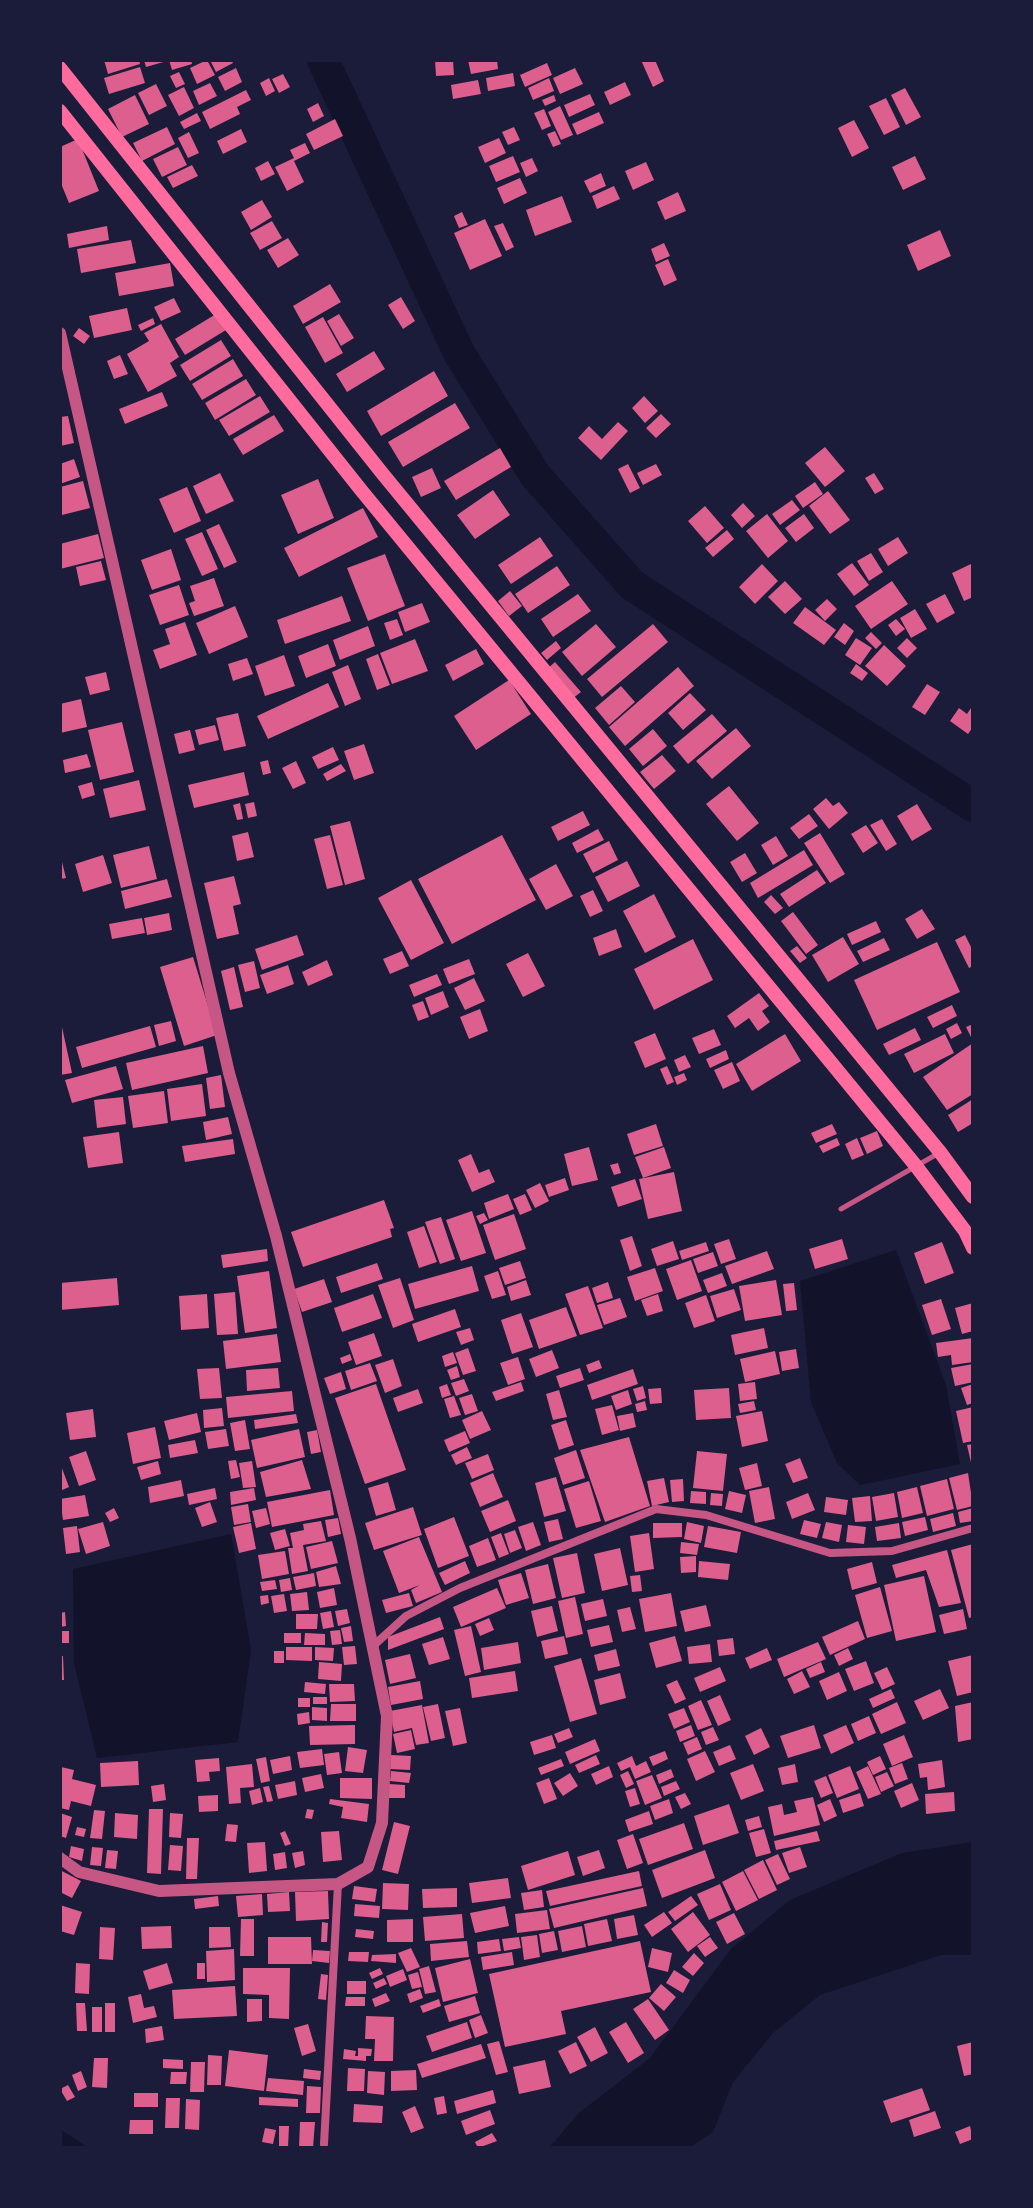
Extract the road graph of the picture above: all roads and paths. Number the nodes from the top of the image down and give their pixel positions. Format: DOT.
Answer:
graph roads {
  1 [pos="60,68"];
  2 [pos="60,111"];
  3 [pos="163,196"];
  4 [pos="141,212"];
  5 [pos="60,333"];
  6 [pos="940,1152"];
  7 [pos="916,1166"];
  8 [pos="973,1197"];
  9 [pos="841,1209"];
  10 [pos="973,1248"];
  11 [pos="973,1528"];
  12 [pos="372,1647"];
  13 [pos="60,1858"];
  14 [pos="338,1884"];
  15 [pos="324,2144"];
  1 -- 3 [label="main road"];
  2 -- 4 [label="main road"];
  3 -- 4 [label="main road"];
  3 -- 6 [label="main road"];
  4 -- 7 [label="main road"];
  5 -- 12 [label="street"];
  6 -- 7 [label="lane"];
  6 -- 8 [label="main road"];
  7 -- 9 [label="lane"];
  7 -- 10 [label="main road"];
  11 -- 12 [label="street"];
  12 -- 14 [label="street"];
  13 -- 14 [label="street"];
  14 -- 15 [label="street"];
}
